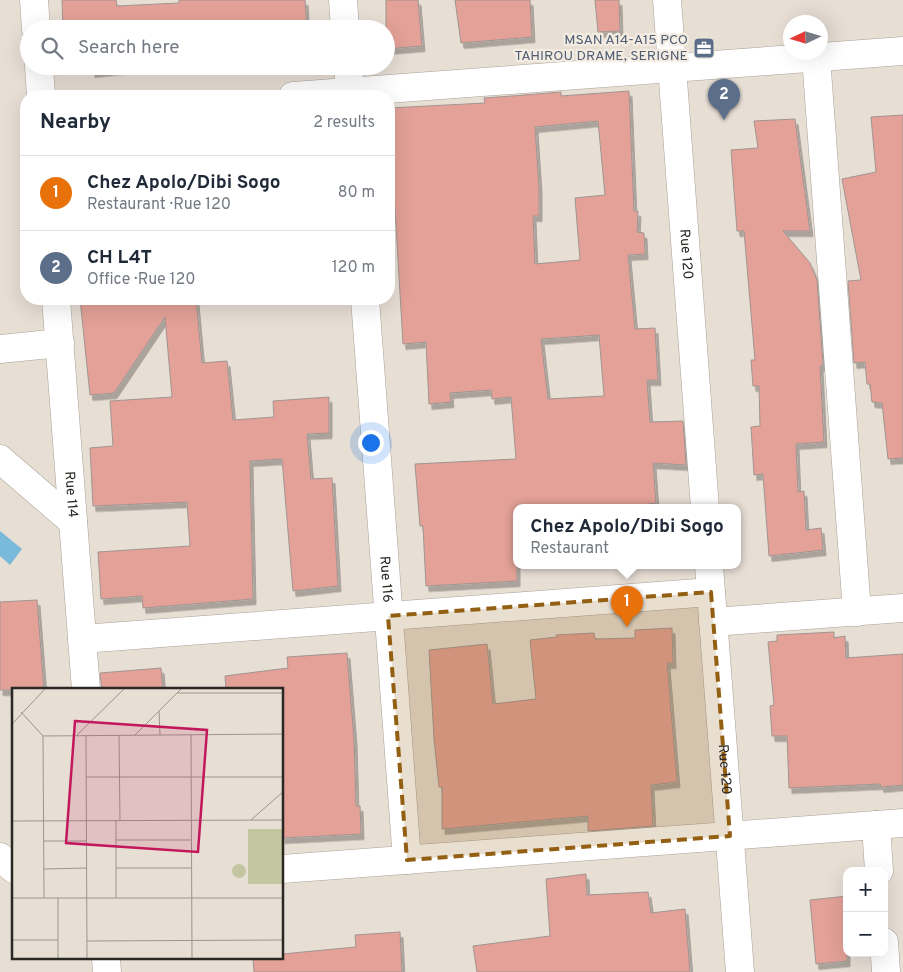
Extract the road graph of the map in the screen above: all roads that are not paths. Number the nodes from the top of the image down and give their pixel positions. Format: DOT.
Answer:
graph roads {
  1 [pos="34,0"];
  2 [pos="343,0"];
  3 [pos="667,0"];
  4 [pos="35,20"];
  5 [pos="344,20"];
  6 [pos="903,50"];
  7 [pos="828,56"];
  8 [pos="783,60"];
  9 [pos="816,60"];
  10 [pos="672,68"];
  11 [pos="40,75"];
  12 [pos="349,85"];
  13 [pos="41,90"];
  14 [pos="324,90"];
  15 [pos="57,305"];
  16 [pos="365,305"];
  17 [pos="60,344"];
  18 [pos="0,349"];
  19 [pos="0,459"];
  20 [pos="705,504"];
  21 [pos="73,522"];
  22 [pos="710,579"];
  23 [pos="903,608"];
  24 [pos="857,612"];
  25 [pos="388,616"];
  26 [pos="713,622"];
  27 [pos="82,639"];
  28 [pos="86,688"];
  29 [pos="903,822"];
  30 [pos="876,824"];
  31 [pos="730,836"];
  32 [pos="0,857"];
  33 [pos="407,860"];
  34 [pos="12,867"];
  35 [pos="879,867"];
  36 [pos="284,869"];
  37 [pos="885,957"];
  38 [pos="740,972"];
  39 [pos="886,972"];
  1 -- 4 [label="street"];
  2 -- 5 [label="street"];
  3 -- 10 [label="street, Rue 120"];
  6 -- 7 [label="street"];
  8 -- 10 [label="street"];
  9 -- 24 [label="street"];
  10 -- 12 [label="street"];
  10 -- 20 [label="street, Rue 120"];
  11 -- 13 [label="street"];
  12 -- 14 [label="street"];
  15 -- 17 [label="street, Rue 114"];
  16 -- 25 [label="street, Rue 116"];
  17 -- 18 [label="street"];
  17 -- 21 [label="street, Rue 114"];
  19 -- 21 [label="street"];
  21 -- 27 [label="street, Rue 114"];
  22 -- 25 [label="street"];
  22 -- 26 [label="street, Rue 120"];
  23 -- 24 [label="street"];
  24 -- 26 [label="street"];
  25 -- 27 [label="street"];
  25 -- 33 [label="street, Rue 116"];
  26 -- 31 [label="street, Rue 120"];
  27 -- 28 [label="street, Rue 114"];
  29 -- 30 [label="street"];
  30 -- 31 [label="street"];
  30 -- 35 [label="street"];
  31 -- 33 [label="street"];
  31 -- 38 [label="street, Rue 120"];
  32 -- 34 [label="street"];
  33 -- 36 [label="street"];
  37 -- 39 [label="street"];
}
